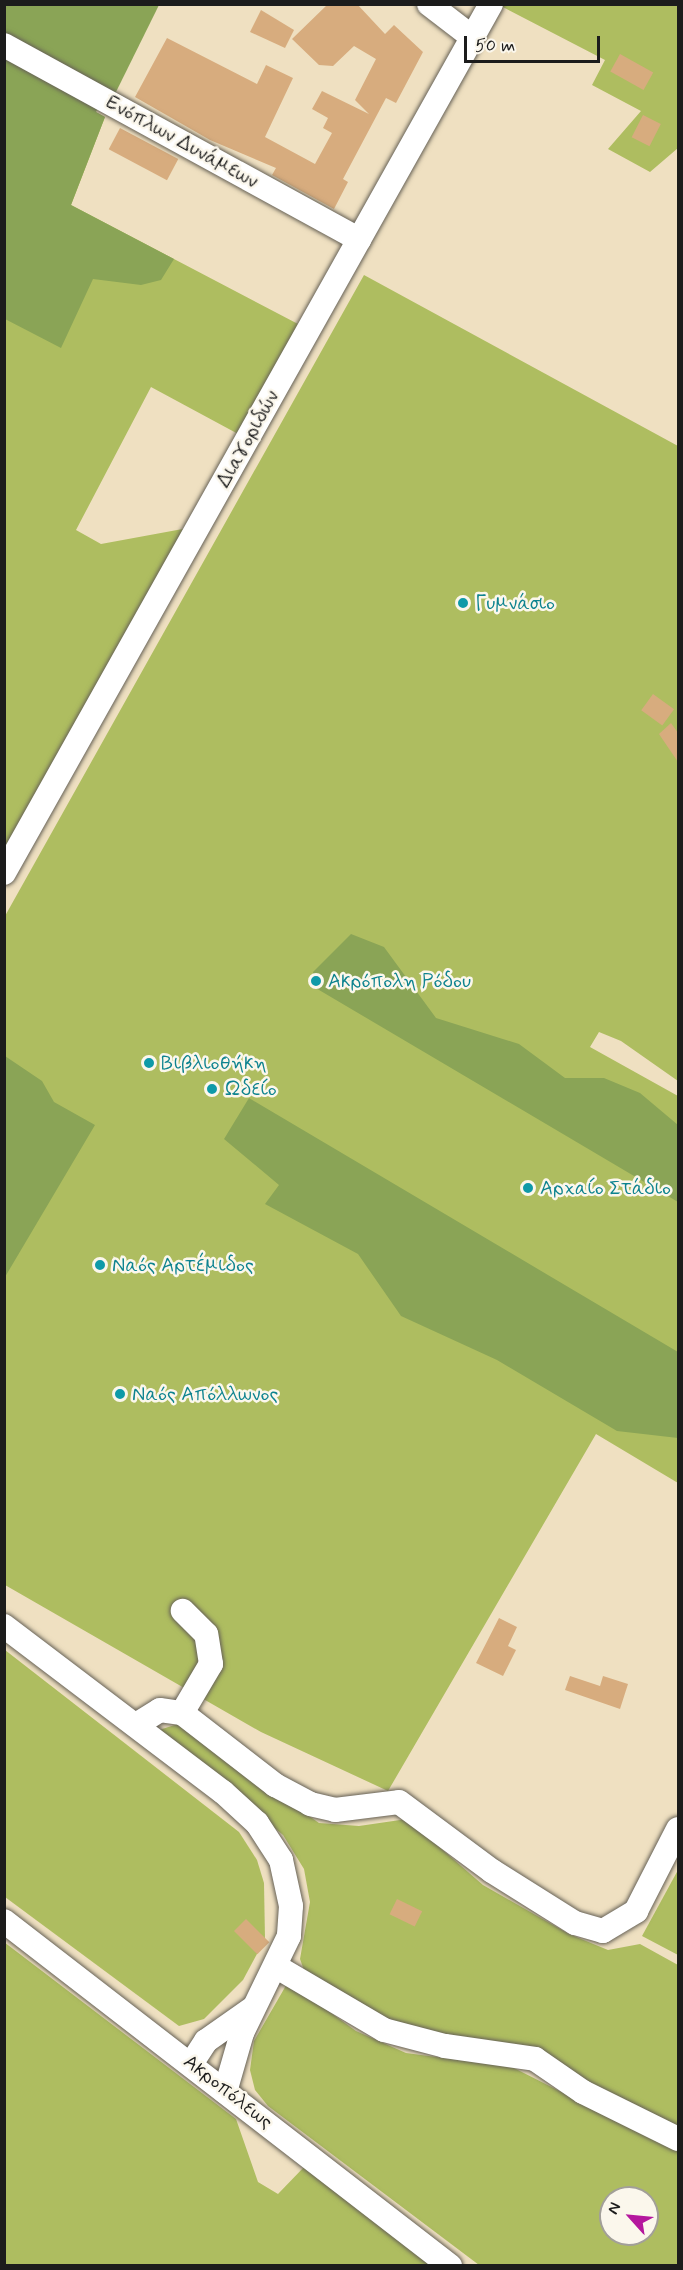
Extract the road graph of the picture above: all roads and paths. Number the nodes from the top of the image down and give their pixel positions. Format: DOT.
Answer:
graph roads {
  1 [pos="429,4"];
  2 [pos="491,4"];
  3 [pos="472,38"];
  4 [pos="4,45"];
  5 [pos="359,239"];
  6 [pos="4,873"];
  7 [pos="183,1611"];
  8 [pos="6,1630"];
  9 [pos="183,1713"];
  10 [pos="136,1725"];
  11 [pos="678,1829"];
  12 [pos="4,1922"];
  13 [pos="277,1967"];
  14 [pos="253,2008"];
  15 [pos="191,2064"];
  16 [pos="225,2092"];
  17 [pos="678,2139"];
  18 [pos="450,2265"];
  1 -- 3 [label="street"];
  2 -- 3 [label="street, Διαγοριδών"];
  3 -- 5 [label="street, Διαγοριδών"];
  4 -- 5 [label="street, Ενόπλων Δυνάμεων"];
  5 -- 6 [label="street, Διαγοριδών"];
  7 -- 9 [label="street"];
  8 -- 10 [label="street"];
  9 -- 10 [label="street"];
  9 -- 11 [label="street"];
  10 -- 13 [label="street"];
  12 -- 15 [label="street, Ακροπόλεως"];
  13 -- 14 [label="street"];
  13 -- 17 [label="street"];
  14 -- 15 [label="street"];
  14 -- 16 [label="street"];
  15 -- 16 [label="street, Ακροπόλεως"];
  16 -- 18 [label="street, Ακροπόλεως"];
}
